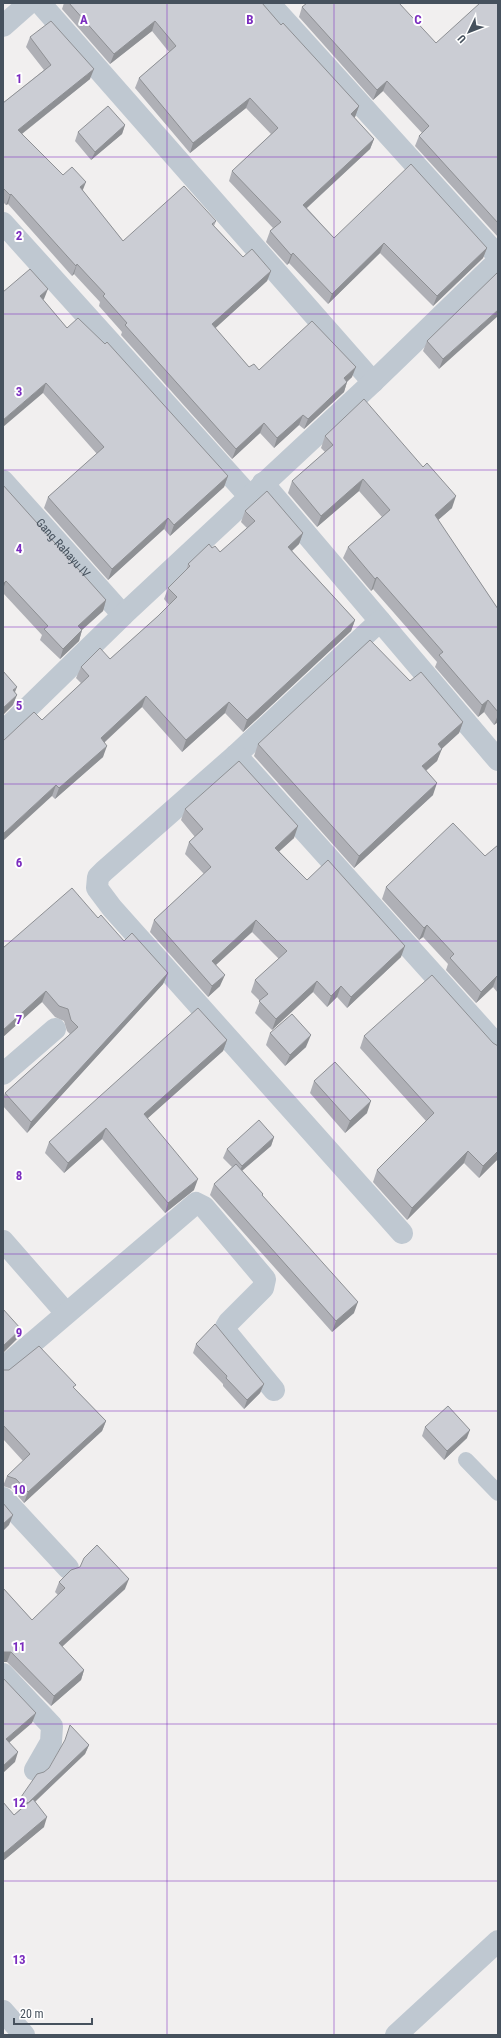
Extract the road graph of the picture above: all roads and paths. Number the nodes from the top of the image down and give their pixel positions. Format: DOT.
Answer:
graph roads {
  1 [pos="29,3"];
  2 [pos="40,3"];
  3 [pos="269,3"];
  4 [pos="3,26"];
  5 [pos="3,223"];
  6 [pos="498,256"];
  7 [pos="498,261"];
  8 [pos="373,382"];
  9 [pos="3,481"];
  10 [pos="256,490"];
  11 [pos="123,615"];
  12 [pos="380,621"];
  13 [pos="3,732"];
  14 [pos="236,754"];
  15 [pos="498,760"];
  16 [pos="55,1029"];
  17 [pos="498,1046"];
  18 [pos="3,1074"];
  19 [pos="402,1233"];
  20 [pos="3,1241"];
  21 [pos="66,1313"];
  22 [pos="3,1368"];
  23 [pos="274,1390"];
  24 [pos="466,1460"];
  25 [pos="498,1493"];
  26 [pos="3,1498"];
  27 [pos="68,1568"];
  28 [pos="3,1674"];
  29 [pos="35,1770"];
  30 [pos="498,1941"];
  31 [pos="3,2011"];
  32 [pos="24,2035"];
  33 [pos="396,2035"];
  1 -- 4 [label="street"];
  2 -- 8 [label="street"];
  3 -- 6 [label="street"];
  5 -- 10 [label="street"];
  7 -- 8 [label="street"];
  8 -- 10 [label="street"];
  9 -- 11 [label="street, Gang Rahayu IV"];
  10 -- 11 [label="street"];
  10 -- 12 [label="street"];
  11 -- 13 [label="street"];
  12 -- 14 [label="street"];
  12 -- 15 [label="street"];
  14 -- 17 [label="street"];
  14 -- 19 [label="street"];
  16 -- 18 [label="street"];
  20 -- 21 [label="street"];
  21 -- 22 [label="street"];
  21 -- 23 [label="street"];
  24 -- 25 [label="lane"];
  26 -- 27 [label="street"];
  28 -- 29 [label="street"];
  30 -- 33 [label="street"];
  31 -- 32 [label="street"];
}
